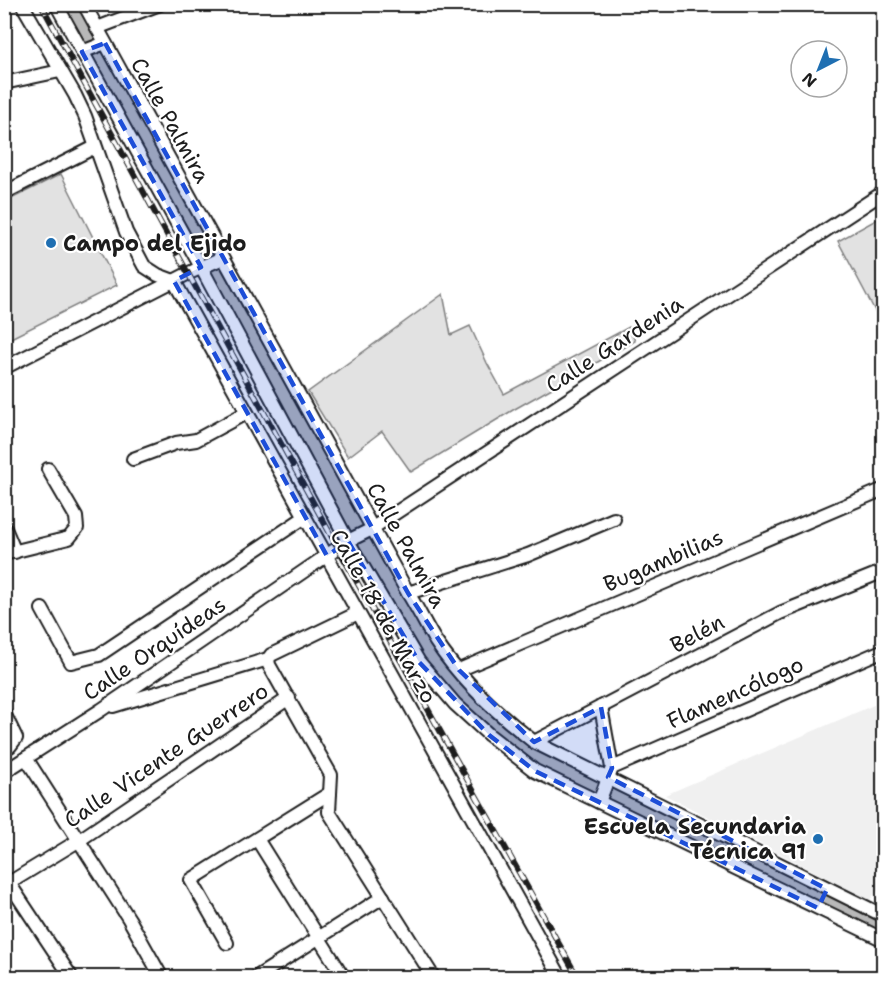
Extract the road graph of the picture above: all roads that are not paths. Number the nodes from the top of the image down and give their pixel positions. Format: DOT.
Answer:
graph roads {
  1 [pos="22,4"];
  2 [pos="56,4"];
  3 [pos="84,4"];
  4 [pos="160,4"];
  5 [pos="97,28"];
  6 [pos="104,43"];
  7 [pos="83,52"];
  8 [pos="60,71"];
  9 [pos="4,83"];
  10 [pos="95,147"];
  11 [pos="884,192"];
  12 [pos="4,193"];
  13 [pos="222,259"];
  14 [pos="202,266"];
  15 [pos="174,281"];
  16 [pos="4,368"];
  17 [pos="246,413"];
  18 [pos="133,459"];
  19 [pos="48,469"];
  20 [pos="884,489"];
  21 [pos="305,517"];
  22 [pos="614,519"];
  23 [pos="4,526"];
  24 [pos="371,529"];
  25 [pos="350,540"];
  26 [pos="10,553"];
  27 [pos="327,556"];
  28 [pos="884,572"];
  29 [pos="408,593"];
  30 [pos="42,609"];
  31 [pos="358,613"];
  32 [pos="884,650"];
  33 [pos="268,658"];
  34 [pos="459,670"];
  35 [pos="289,698"];
  36 [pos="601,707"];
  37 [pos="100,710"];
  38 [pos="4,713"];
  39 [pos="534,742"];
  40 [pos="4,748"];
  41 [pos="26,758"];
  42 [pos="4,772"];
  43 [pos="605,786"];
  44 [pos="330,793"];
  45 [pos="257,839"];
  46 [pos="78,841"];
  47 [pos="7,885"];
  48 [pos="383,897"];
  49 [pos="822,899"];
  50 [pos="884,916"];
  51 [pos="319,937"];
  52 [pos="884,940"];
  53 [pos="227,944"];
  54 [pos="4,971"];
  55 [pos="256,977"];
  56 [pos="9,978"];
  57 [pos="72,978"];
  58 [pos="162,978"];
  59 [pos="344,978"];
  60 [pos="434,978"];
  61 [pos="561,978"];
  1 -- 8 [label="street"];
  2 -- 7 [label="street"];
  3 -- 5 [label="street, Calle Palmira"];
  4 -- 5 [label="street"];
  5 -- 6 [label="street, Calle Palmira"];
  6 -- 7 [label="street"];
  6 -- 13 [label="street, Calle Palmira"];
  7 -- 14 [label="street"];
  8 -- 9 [label="street"];
  8 -- 10 [label="street"];
  10 -- 12 [label="street"];
  10 -- 15 [label="street"];
  11 -- 24 [label="street, Calle Gardenia"];
  13 -- 14 [label="street"];
  13 -- 24 [label="street, Calle Palmira"];
  14 -- 15 [label="street"];
  14 -- 25 [label="street"];
  15 -- 16 [label="street"];
  15 -- 17 [label="street"];
  17 -- 18 [label="street"];
  17 -- 21 [label="street"];
  19 -- 26 [label="street"];
  20 -- 34 [label="street, Bugambilias"];
  21 -- 27 [label="street, Calle 18 de Marzo"];
  21 -- 30 [label="street, Calle 18 de Marzo"];
  22 -- 29 [label="street"];
  23 -- 26 [label="street"];
  24 -- 25 [label="street, Calle Gardenia"];
  24 -- 29 [label="street, Calle Palmira"];
  25 -- 27 [label="street, Calle Orquídeas"];
  25 -- 43 [label="street"];
  27 -- 31 [label="street, Calle 18 de Marzo"];
  27 -- 37 [label="street, Calle Orquídeas"];
  28 -- 36 [label="street, Belén"];
  29 -- 34 [label="street, Calle Palmira"];
  31 -- 33 [label="street, Calle Vicente Guerrero"];
  31 -- 61 [label="street, Calle 18 de Marzo"];
  32 -- 43 [label="street, Flamencólogo"];
  33 -- 35 [label="street, Calle Vicente Guerrero"];
  33 -- 37 [label="street"];
  34 -- 39 [label="street, Calle Palmira"];
  35 -- 44 [label="street"];
  35 -- 46 [label="street, Calle Vicente Guerrero"];
  36 -- 39 [label="street, Belén"];
  36 -- 43 [label="street"];
  37 -- 41 [label="street, Calle Orquídeas"];
  38 -- 40 [label="street"];
  39 -- 43 [label="street, Calle Palmira"];
  41 -- 42 [label="street, Calle Orquídeas"];
  41 -- 46 [label="street"];
  43 -- 49 [label="street, Calle Palmira"];
  43 -- 49 [label="street"];
  44 -- 45 [label="street"];
  44 -- 48 [label="street"];
  45 -- 51 [label="street"];
  45 -- 53 [label="street"];
  46 -- 47 [label="street, Calle Vicente Guerrero"];
  46 -- 58 [label="street"];
  47 -- 57 [label="street"];
  48 -- 51 [label="street"];
  48 -- 60 [label="street"];
  49 -- 50 [label="street, Calle Palmira"];
  49 -- 52 [label="street"];
  51 -- 55 [label="street"];
  51 -- 59 [label="street"];
  54 -- 56 [label="street"];
}
